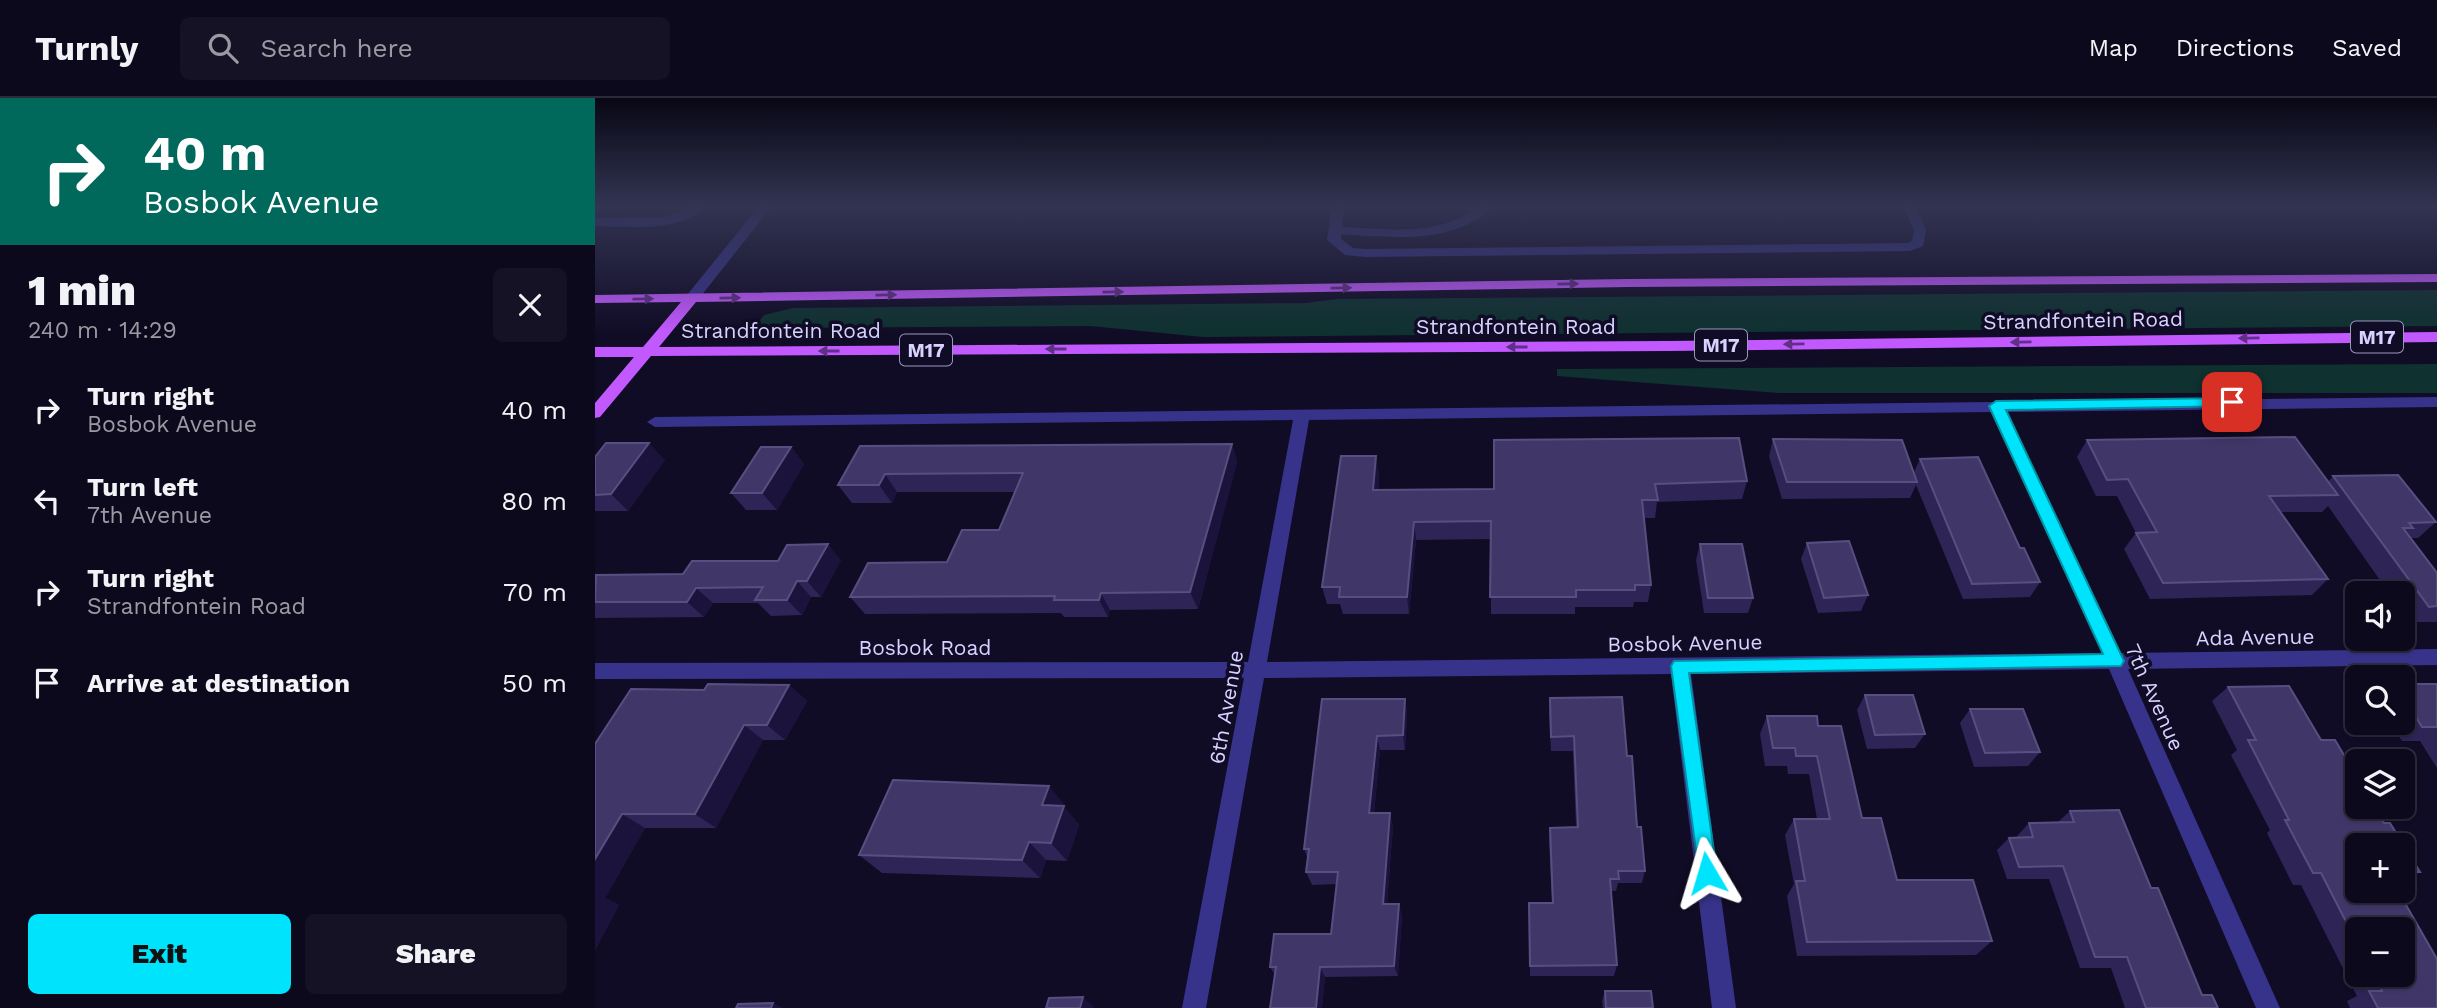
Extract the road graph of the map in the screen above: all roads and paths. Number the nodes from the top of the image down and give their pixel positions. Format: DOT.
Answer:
graph roads {
  1 [pos="733,247"];
  2 [pos="1342,247"];
  3 [pos="1868,247"];
  4 [pos="2437,278"];
  5 [pos="692,298"];
  6 [pos="595,299"];
  7 [pos="2437,337"];
  8 [pos="647,351"];
  9 [pos="595,352"];
  10 [pos="2437,402"];
  11 [pos="1996,406"];
  12 [pos="595,413"];
  13 [pos="1302,415"];
  14 [pos="655,422"];
  15 [pos="2437,657"];
  16 [pos="2115,661"];
  17 [pos="1680,666"];
  18 [pos="1256,670"];
  19 [pos="595,671"];
  20 [pos="1193,1008"];
  21 [pos="1724,1008"];
  22 [pos="2268,1008"];
  1 -- 5 [label="street"];
  2 -- 3 [label="street"];
  5 -- 4 [label="main road, Strandfontein Road, one-way"];
  6 -- 5 [label="main road, Strandfontein Road, one-way"];
  5 -- 8 [label="main road"];
  7 -- 8 [label="main road, Strandfontein Road / M17, one-way"];
  8 -- 9 [label="main road, Strandfontein Road / M17"];
  8 -- 12 [label="main road"];
  10 -- 11 [label="street"];
  11 -- 13 [label="street"];
  11 -- 16 [label="street, 7th Avenue"];
  13 -- 14 [label="street"];
  13 -- 18 [label="street, 6th Avenue"];
  15 -- 16 [label="street, Ada Avenue"];
  16 -- 17 [label="street, Bosbok Avenue"];
  16 -- 22 [label="street, 7th Avenue"];
  17 -- 18 [label="street, Bosbok Avenue"];
  17 -- 21 [label="street"];
  18 -- 19 [label="street, Bosbok Road"];
  18 -- 20 [label="street, 6th Avenue"];
}
